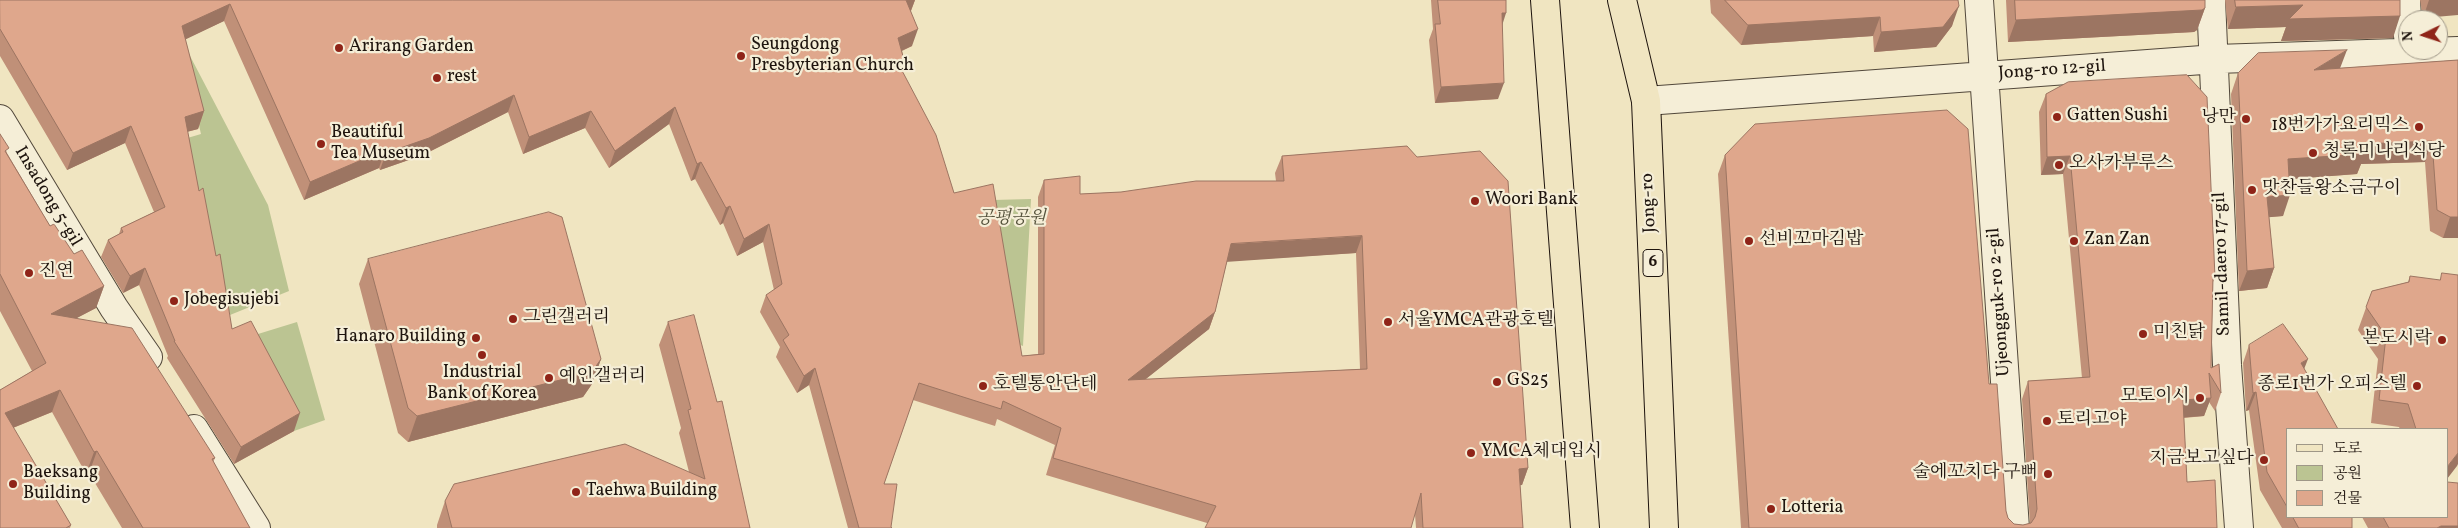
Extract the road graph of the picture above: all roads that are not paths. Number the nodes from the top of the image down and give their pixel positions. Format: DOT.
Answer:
graph roads {
  1 [pos="1545,0"];
  2 [pos="1622,0"];
  3 [pos="1979,0"];
  4 [pos="2212,0"];
  5 [pos="2398,48"];
  6 [pos="2216,59"];
  7 [pos="1985,76"];
  8 [pos="1646,101"];
  9 [pos="0,119"];
  10 [pos="163,380"];
  11 [pos="179,405"];
  12 [pos="256,528"];
  13 [pos="1586,528"];
  14 [pos="1664,528"];
  15 [pos="2015,528"];
  16 [pos="2239,528"];
  1 -- 13 [label="main road"];
  2 -- 8 [label="main road, Jong-ro / 6"];
  3 -- 7 [label="street, Ujeongguk-ro 2-gil"];
  4 -- 6 [label="street, Samil-daero 17-gil"];
  5 -- 6 [label="street, Jong-ro 12-gil"];
  6 -- 7 [label="street, Jong-ro 12-gil"];
  6 -- 16 [label="street, Samil-daero 17-gil"];
  7 -- 8 [label="street, Jong-ro 12-gil"];
  7 -- 15 [label="street, Ujeongguk-ro 2-gil"];
  8 -- 14 [label="main road, Jong-ro / 6"];
  9 -- 10 [label="street, Insadong 5-gil"];
  11 -- 12 [label="street"];
}
